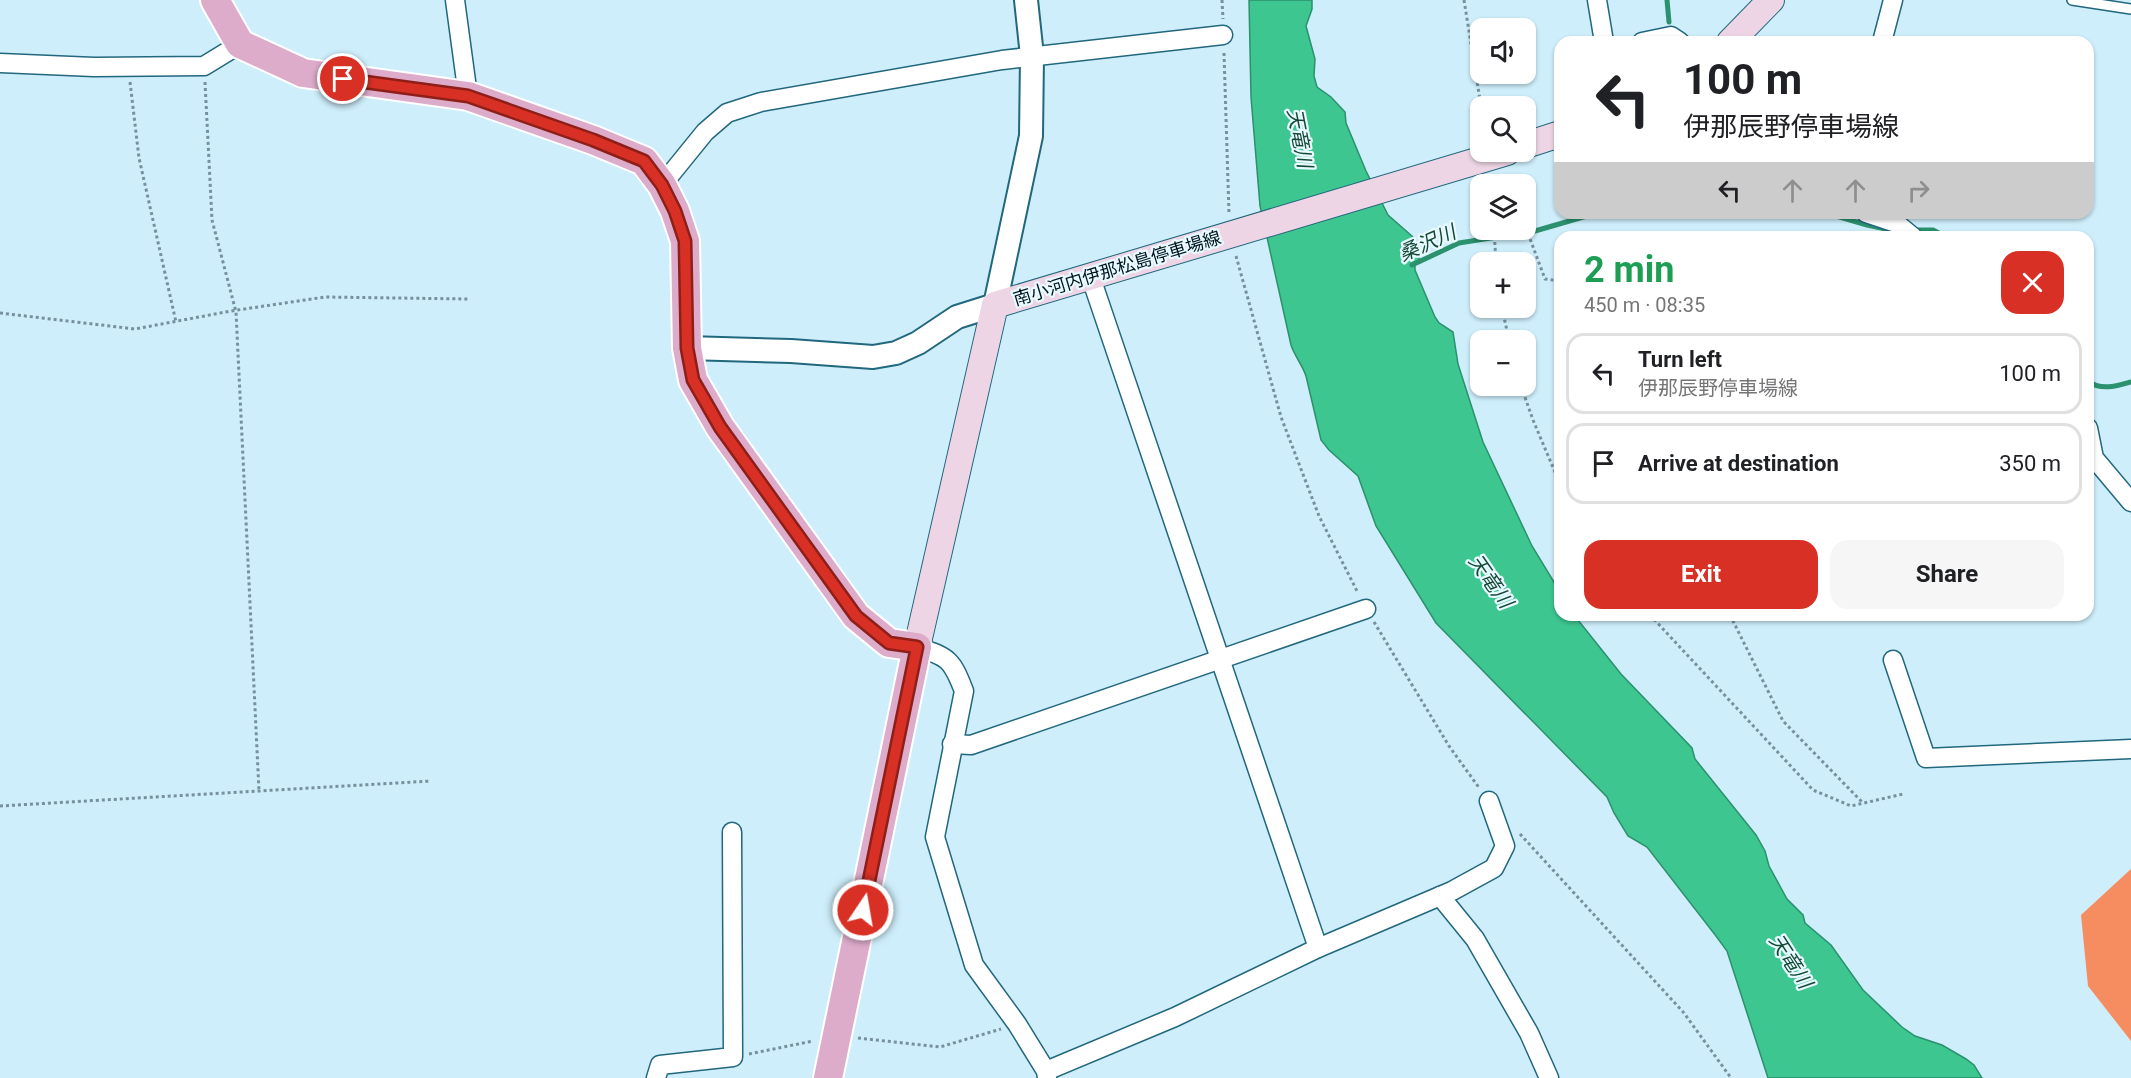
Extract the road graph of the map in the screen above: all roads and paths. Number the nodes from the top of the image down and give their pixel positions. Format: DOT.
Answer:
graph roads {
  1 [pos="215,0"];
  2 [pos="455,0"];
  3 [pos="1026,0"];
  4 [pos="1222,0"];
  5 [pos="1464,0"];
  6 [pos="1597,0"];
  7 [pos="1771,0"];
  8 [pos="1893,0"];
  9 [pos="2072,0"];
  10 [pos="2131,9"];
  11 [pos="1223,35"];
  12 [pos="1603,36"];
  13 [pos="1736,36"];
  14 [pos="1884,36"];
  15 [pos="240,44"];
  16 [pos="1032,56"];
  17 [pos="0,63"];
  18 [pos="129,66"];
  19 [pos="204,66"];
  20 [pos="468,96"];
  21 [pos="1479,96"];
  22 [pos="1554,136"];
  23 [pos="1536,142"];
  24 [pos="1472,162"];
  25 [pos="662,185"];
  26 [pos="1884,219"];
  27 [pos="1906,231"];
  28 [pos="1235,233"];
  29 [pos="1530,240"];
  30 [pos="1090,275"];
  31 [pos="1554,280"];
  32 [pos="468,299"];
  33 [pos="995,305"];
  34 [pos="0,312"];
  35 [pos="176,322"];
  36 [pos="687,348"];
  37 [pos="1525,396"];
  38 [pos="2094,458"];
  39 [pos="1554,470"];
  40 [pos="2131,502"];
  41 [pos="1366,609"];
  42 [pos="1656,621"];
  43 [pos="1733,621"];
  44 [pos="917,647"];
  45 [pos="1220,658"];
  46 [pos="1893,660"];
  47 [pos="952,744"];
  48 [pos="2131,749"];
  49 [pos="431,781"];
  50 [pos="259,791"];
  51 [pos="1903,794"];
  52 [pos="1489,801"];
  53 [pos="1863,803"];
  54 [pos="0,806"];
  55 [pos="1513,827"];
  56 [pos="732,832"];
  57 [pos="1440,896"];
  58 [pos="1318,948"];
  59 [pos="1017,1024"];
  60 [pos="837,1036"];
  61 [pos="733,1057"];
  62 [pos="1046,1075"];
  63 [pos="656,1078"];
  64 [pos="828,1078"];
  65 [pos="1549,1078"];
  66 [pos="1731,1078"];
  1 -- 15 [label="main road"];
  2 -- 20 [label="street"];
  3 -- 16 [label="street"];
  4 -- 11 [label="path"];
  5 -- 21 [label="path"];
  6 -- 12 [label="street"];
  7 -- 13 [label="main road"];
  8 -- 14 [label="street"];
  9 -- 10 [label="lane"];
  11 -- 16 [label="street"];
  11 -- 28 [label="path"];
  15 -- 19 [label="street"];
  15 -- 20 [label="main road"];
  16 -- 25 [label="street"];
  16 -- 33 [label="street"];
  17 -- 18 [label="street"];
  18 -- 19 [label="street"];
  18 -- 35 [label="path"];
  19 -- 50 [label="path"];
  20 -- 25 [label="main road"];
  22 -- 23 [label="main road"];
  24 -- 28 [label="main road, 南小河内伊那松島停車場線"];
  25 -- 36 [label="main road"];
  26 -- 27 [label="street"];
  28 -- 30 [label="main road, 南小河内伊那松島停車場線"];
  28 -- 41 [label="path"];
  29 -- 31 [label="path"];
  30 -- 33 [label="main road, 南小河内伊那松島停車場線"];
  30 -- 45 [label="street"];
  32 -- 35 [label="path"];
  33 -- 36 [label="street"];
  33 -- 44 [label="main road, 南小河内伊那松島停車場線"];
  34 -- 35 [label="path"];
  36 -- 44 [label="main road"];
  37 -- 39 [label="path"];
  38 -- 40 [label="street"];
  41 -- 45 [label="street"];
  41 -- 52 [label="path"];
  42 -- 53 [label="path"];
  43 -- 53 [label="path"];
  44 -- 47 [label="street"];
  44 -- 60 [label="main road"];
  45 -- 47 [label="street"];
  45 -- 58 [label="street"];
  46 -- 48 [label="street"];
  47 -- 59 [label="street"];
  49 -- 50 [label="path"];
  50 -- 54 [label="path"];
  51 -- 53 [label="path"];
  52 -- 57 [label="street"];
  55 -- 66 [label="path"];
  56 -- 61 [label="street"];
  57 -- 58 [label="street"];
  57 -- 65 [label="street"];
  58 -- 62 [label="street"];
  59 -- 60 [label="path"];
  59 -- 62 [label="street"];
  60 -- 61 [label="path"];
  60 -- 64 [label="main road"];
  61 -- 63 [label="street"];
}
